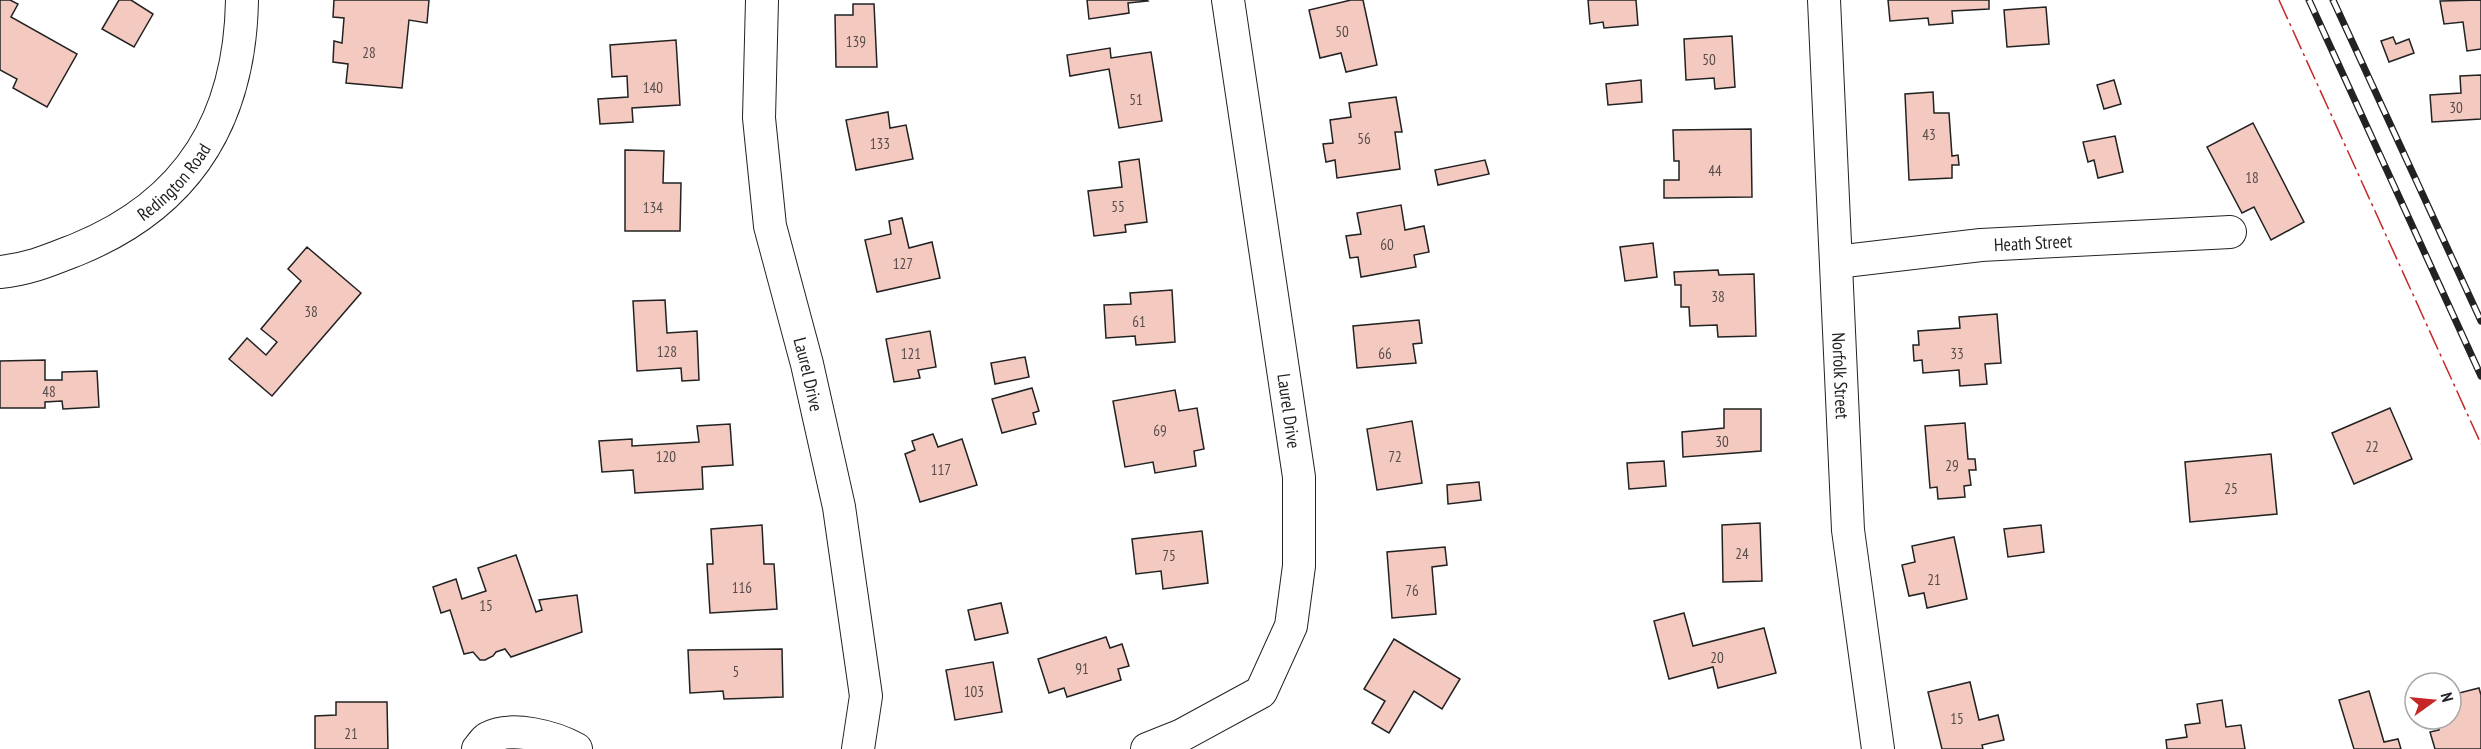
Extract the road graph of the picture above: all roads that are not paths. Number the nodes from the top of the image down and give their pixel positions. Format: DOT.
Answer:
graph roads {
  1 [pos="242,0"];
  2 [pos="762,0"];
  3 [pos="1228,0"];
  4 [pos="1824,0"];
  5 [pos="2230,232"];
  6 [pos="1836,262"];
  7 [pos="0,272"];
  8 [pos="478,749"];
  9 [pos="576,749"];
  10 [pos="858,749"];
  11 [pos="1147,749"];
  12 [pos="1878,749"];
  1 -- 7 [label="street, Redington Road"];
  2 -- 10 [label="street, Laurel Drive"];
  3 -- 11 [label="street, Laurel Drive"];
  4 -- 6 [label="street, Norfolk Street"];
  5 -- 6 [label="street, Heath Street"];
  6 -- 12 [label="street, Norfolk Street"];
  8 -- 9 [label="street"];
}
